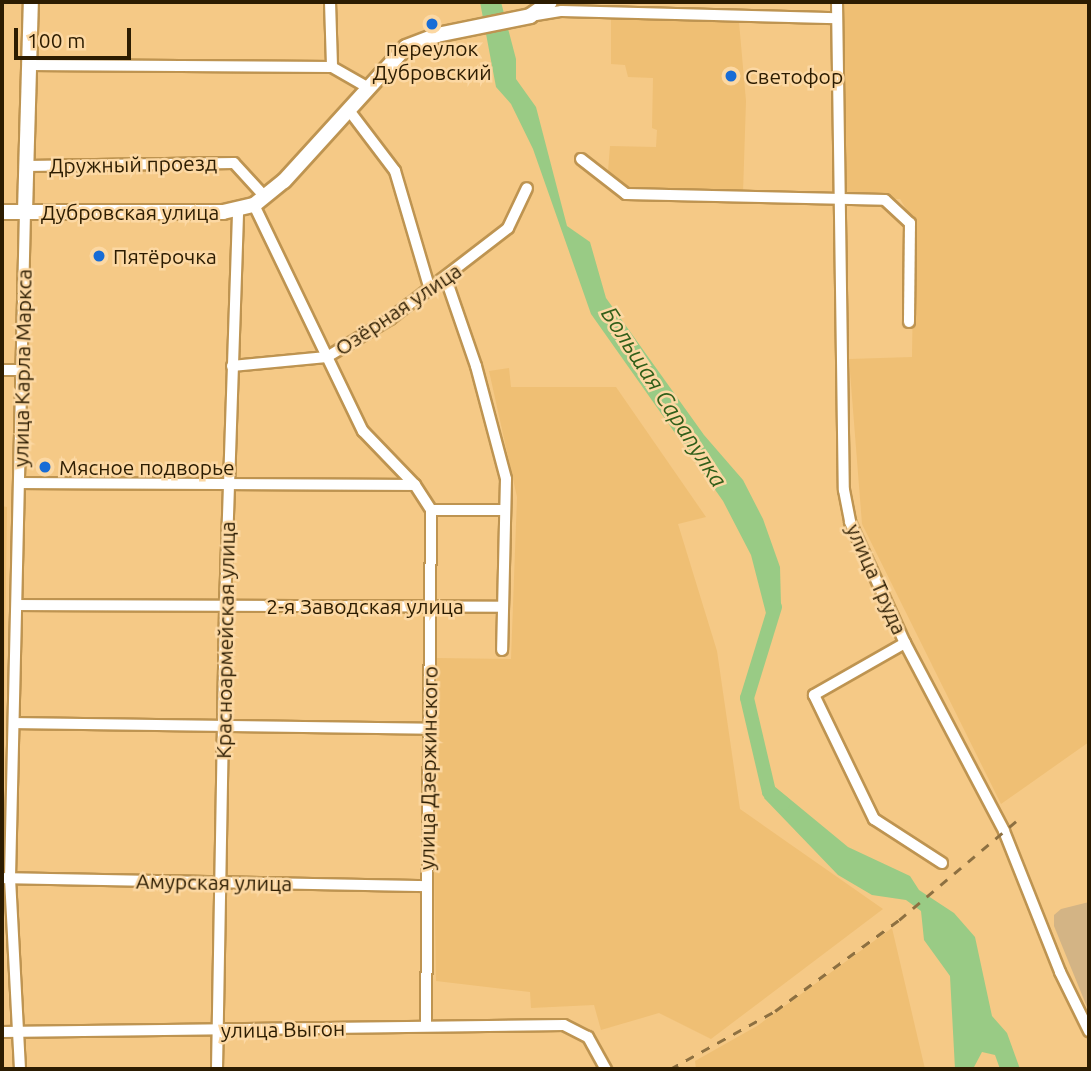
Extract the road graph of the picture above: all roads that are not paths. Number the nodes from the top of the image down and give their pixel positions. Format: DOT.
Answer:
graph roads {
  1 [pos="31,2"];
  2 [pos="330,2"];
  3 [pos="550,2"];
  4 [pos="585,2"];
  5 [pos="837,2"];
  6 [pos="605,12"];
  7 [pos="525,17"];
  8 [pos="836,18"];
  9 [pos="29,65"];
  10 [pos="332,67"];
  11 [pos="367,87"];
  12 [pos="348,109"];
  13 [pos="581,159"];
  14 [pos="26,166"];
  15 [pos="527,188"];
  16 [pos="259,201"];
  17 [pos="840,201"];
  18 [pos="238,210"];
  19 [pos="2,212"];
  20 [pos="25,212"];
  21 [pos="446,279"];
  22 [pos="430,290"];
  23 [pos="909,322"];
  24 [pos="327,357"];
  25 [pos="232,366"];
  26 [pos="2,370"];
  27 [pos="21,370"];
  28 [pos="20,484"];
  29 [pos="415,485"];
  30 [pos="228,487"];
  31 [pos="431,510"];
  32 [pos="504,510"];
  33 [pos="17,606"];
  34 [pos="225,606"];
  35 [pos="432,606"];
  36 [pos="502,607"];
  37 [pos="905,643"];
  38 [pos="502,650"];
  39 [pos="15,723"];
  40 [pos="223,728"];
  41 [pos="427,729"];
  42 [pos="942,863"];
  43 [pos="6,878"];
  44 [pos="222,881"];
  45 [pos="426,886"];
  46 [pos="426,1026"];
  47 [pos="18,1031"];
  48 [pos="216,1031"];
  49 [pos="1089,1031"];
  50 [pos="2,1032"];
  51 [pos="20,1069"];
  52 [pos="217,1069"];
  53 [pos="606,1069"];
  1 -- 9 [label="main road, улица Карла Маркса"];
  2 -- 10 [label="street"];
  3 -- 7 [label="main road"];
  4 -- 6 [label="street"];
  5 -- 8 [label="street, улица Труда"];
  6 -- 7 [label="street"];
  6 -- 8 [label="street"];
  7 -- 11 [label="main road, Дубровская улица"];
  8 -- 17 [label="street, улица Труда"];
  9 -- 10 [label="street"];
  9 -- 14 [label="main road, улица Карла Маркса"];
  10 -- 11 [label="street"];
  11 -- 12 [label="main road, Дубровская улица"];
  12 -- 16 [label="main road, Дубровская улица"];
  12 -- 22 [label="street"];
  13 -- 17 [label="street"];
  14 -- 16 [label="street, Дружный проезд"];
  14 -- 20 [label="main road, улица Карла Маркса"];
  15 -- 21 [label="street, Озёрная улица"];
  16 -- 18 [label="main road, Дубровская улица"];
  16 -- 24 [label="street, Дружный проезд"];
  17 -- 23 [label="street"];
  17 -- 37 [label="street, улица Труда"];
  18 -- 20 [label="main road, Дубровская улица"];
  18 -- 25 [label="street, Красноармейская улица"];
  19 -- 20 [label="main road, Дубровская улица"];
  20 -- 27 [label="street, улица Карла Маркса"];
  21 -- 22 [label="street, Озёрная улица"];
  21 -- 32 [label="street"];
  22 -- 24 [label="street, Озёрная улица"];
  24 -- 25 [label="street, Озёрная улица"];
  24 -- 29 [label="street, Дружный проезд"];
  25 -- 30 [label="street, Красноармейская улица"];
  26 -- 27 [label="street"];
  27 -- 28 [label="street, улица Карла Маркса"];
  28 -- 30 [label="street"];
  28 -- 33 [label="street, улица Карла Маркса"];
  29 -- 30 [label="street"];
  29 -- 31 [label="street, Дружный проезд"];
  30 -- 34 [label="street, Красноармейская улица"];
  31 -- 32 [label="street"];
  31 -- 35 [label="street, улица Дзержинского"];
  32 -- 36 [label="street"];
  33 -- 34 [label="street, 2-я Заводская улица"];
  33 -- 39 [label="street, улица Карла Маркса"];
  34 -- 35 [label="street, 2-я Заводская улица"];
  34 -- 40 [label="street, Красноармейская улица"];
  35 -- 36 [label="street, 2-я Заводская улица"];
  35 -- 41 [label="street, улица Дзержинского"];
  36 -- 38 [label="street"];
  37 -- 42 [label="street"];
  37 -- 49 [label="street, улица Труда"];
  39 -- 40 [label="street"];
  39 -- 43 [label="street, улица Карла Маркса"];
  40 -- 41 [label="street"];
  40 -- 44 [label="street, Красноармейская улица"];
  41 -- 45 [label="street, улица Дзержинского"];
  43 -- 44 [label="street, Амурская улица"];
  43 -- 47 [label="street, улица Карла Маркса"];
  44 -- 45 [label="street, Амурская улица"];
  44 -- 48 [label="street, Красноармейская улица"];
  45 -- 46 [label="street, улица Дзержинского"];
  46 -- 48 [label="street, улица Выгон"];
  46 -- 53 [label="street, улица Выгон"];
  47 -- 48 [label="street, улица Выгон"];
  47 -- 50 [label="street, улица Выгон"];
  47 -- 51 [label="street, улица Карла Маркса"];
  48 -- 52 [label="street, Красноармейская улица"];
}
